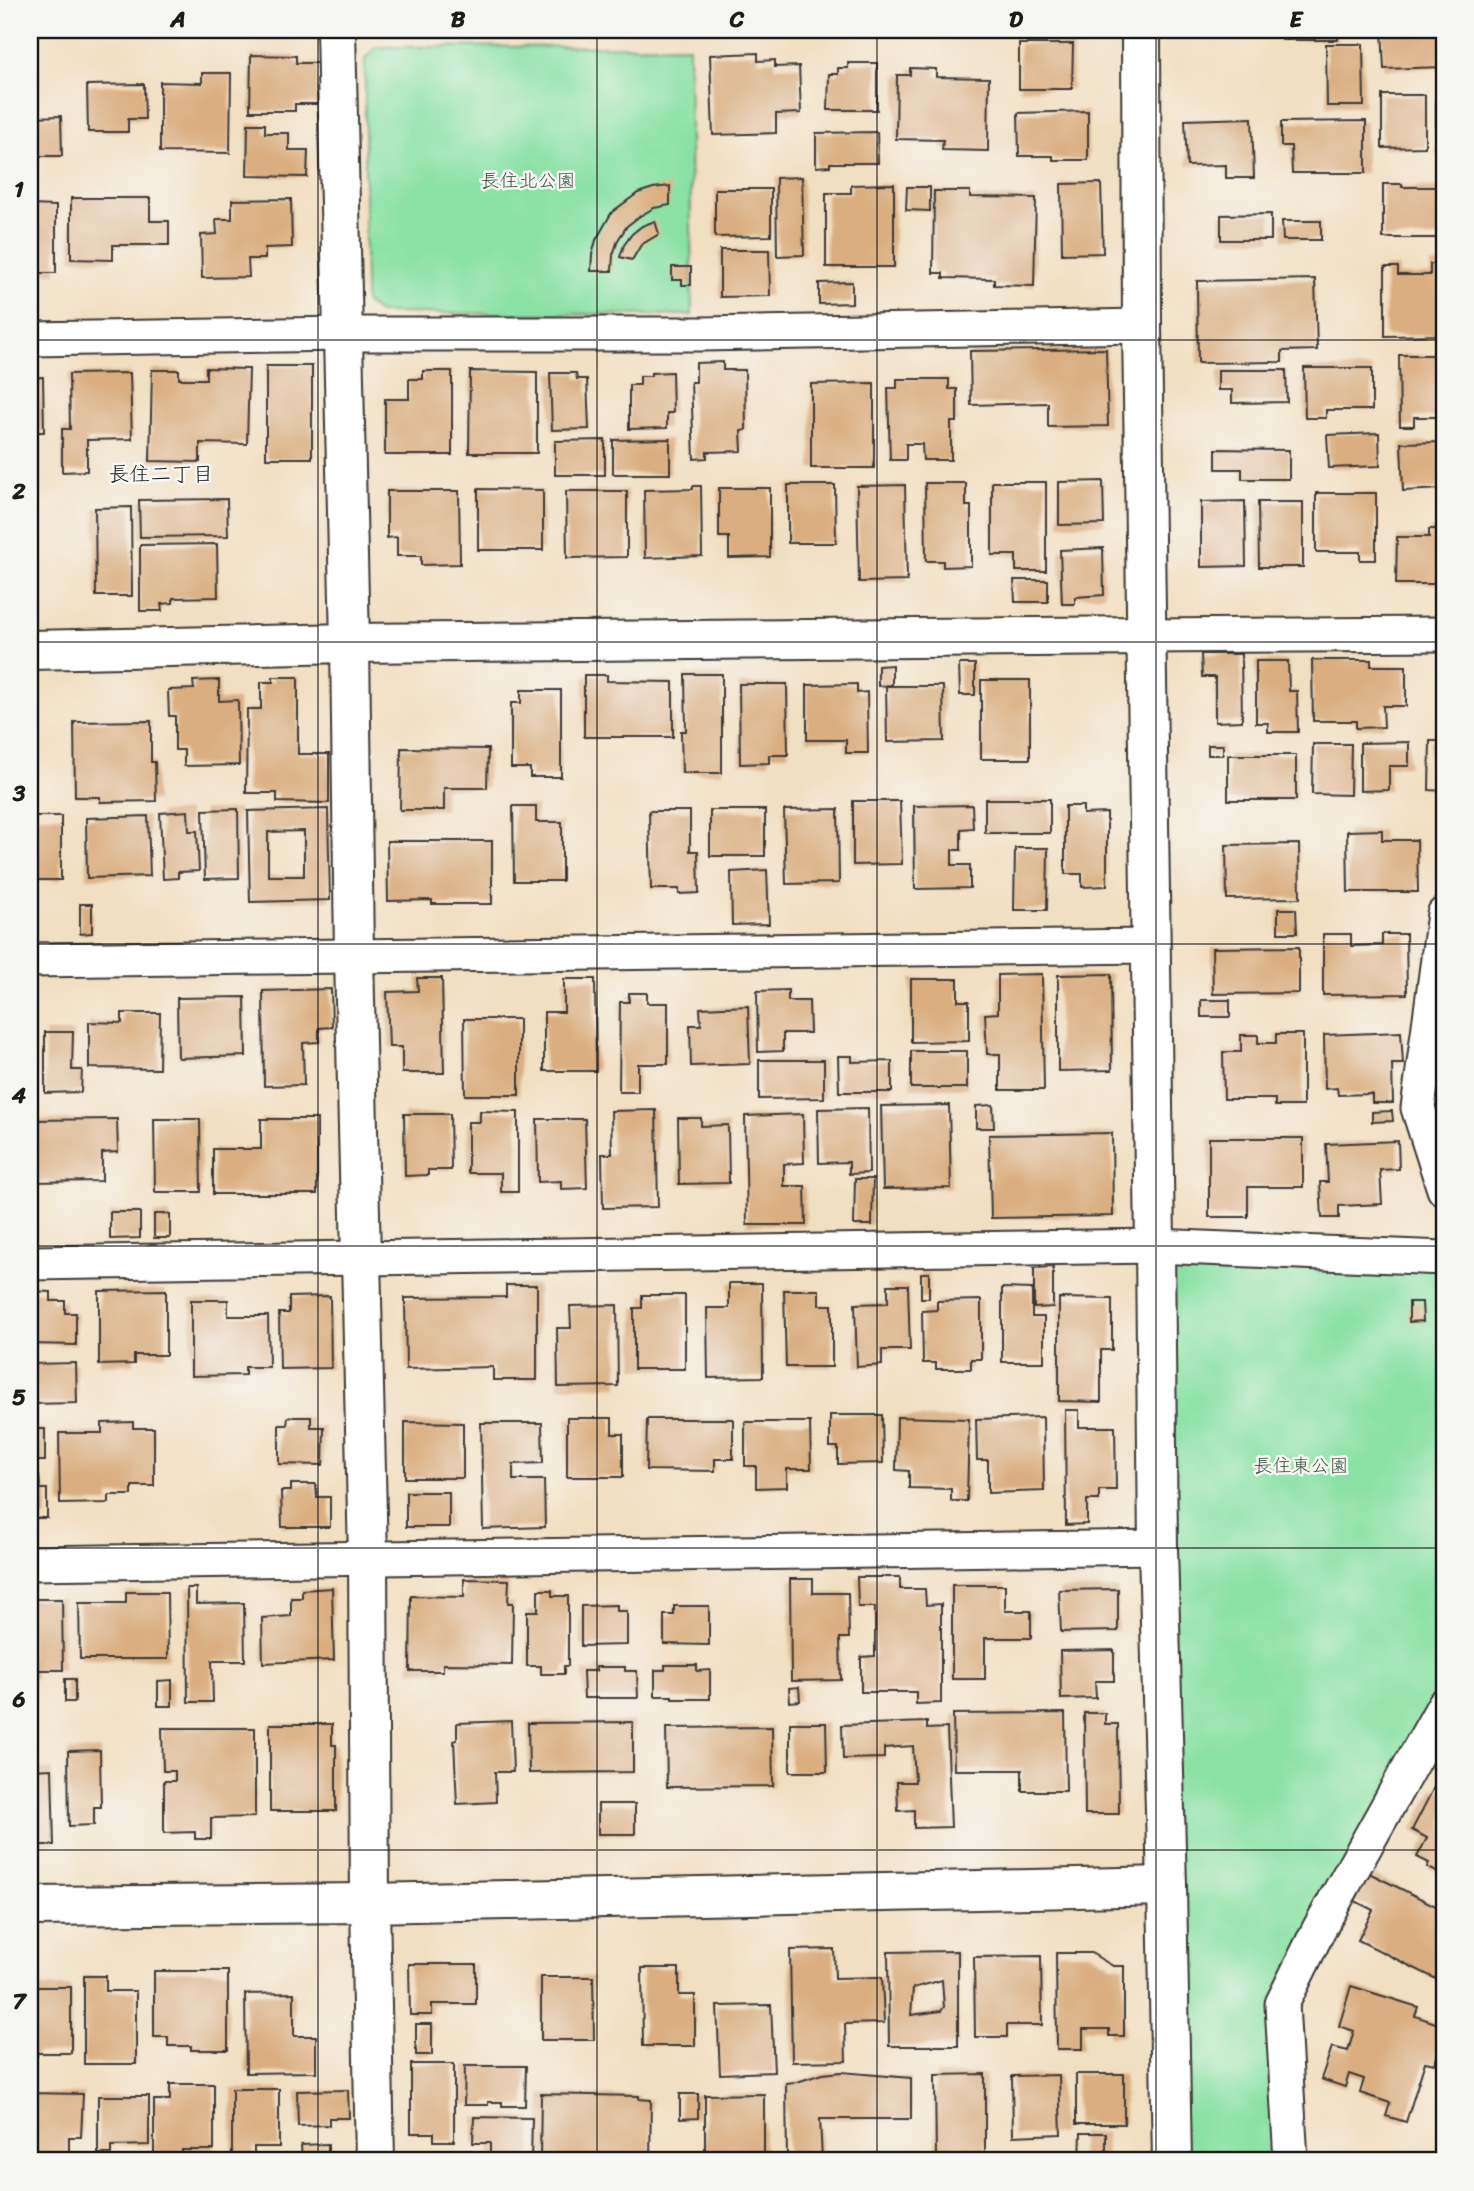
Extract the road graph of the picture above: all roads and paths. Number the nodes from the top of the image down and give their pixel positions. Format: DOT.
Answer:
graph roads {
  1 [pos="336,30"];
  2 [pos="1141,30"];
  3 [pos="1142,326"];
  4 [pos="344,334"];
  5 [pos="30,339"];
  6 [pos="1444,634"];
  7 [pos="1146,636"];
  8 [pos="351,643"];
  9 [pos="30,650"];
  10 [pos="1444,914"];
  11 [pos="1150,946"];
  12 [pos="354,956"];
  13 [pos="30,960"];
  14 [pos="1433,1080"];
  15 [pos="1444,1189"];
  16 [pos="1155,1246"];
  17 [pos="1444,1258"];
  18 [pos="361,1259"];
  19 [pos="30,1263"];
  20 [pos="1157,1547"];
  21 [pos="368,1558"];
  22 [pos="30,1563"];
  23 [pos="1444,1705"];
  24 [pos="1167,1886"];
  25 [pos="369,1903"];
  26 [pos="30,1906"];
  27 [pos="375,2161"];
  28 [pos="1172,2161"];
  29 [pos="1291,2161"];
  1 -- 4 [label="street"];
  2 -- 3 [label="street"];
  3 -- 4 [label="street"];
  3 -- 7 [label="street"];
  4 -- 5 [label="street"];
  4 -- 8 [label="street"];
  6 -- 7 [label="street"];
  7 -- 8 [label="street"];
  7 -- 11 [label="street"];
  8 -- 9 [label="street"];
  8 -- 12 [label="street"];
  10 -- 14 [label="street"];
  11 -- 12 [label="street"];
  11 -- 16 [label="street"];
  12 -- 13 [label="street"];
  12 -- 18 [label="street"];
  14 -- 15 [label="street"];
  16 -- 17 [label="street"];
  16 -- 18 [label="street"];
  16 -- 20 [label="street"];
  18 -- 19 [label="street"];
  18 -- 21 [label="street"];
  20 -- 21 [label="street"];
  20 -- 24 [label="street"];
  21 -- 22 [label="street"];
  21 -- 25 [label="street"];
  23 -- 29 [label="street"];
  24 -- 25 [label="street"];
  24 -- 28 [label="street"];
  25 -- 26 [label="street"];
  25 -- 27 [label="street"];
}
